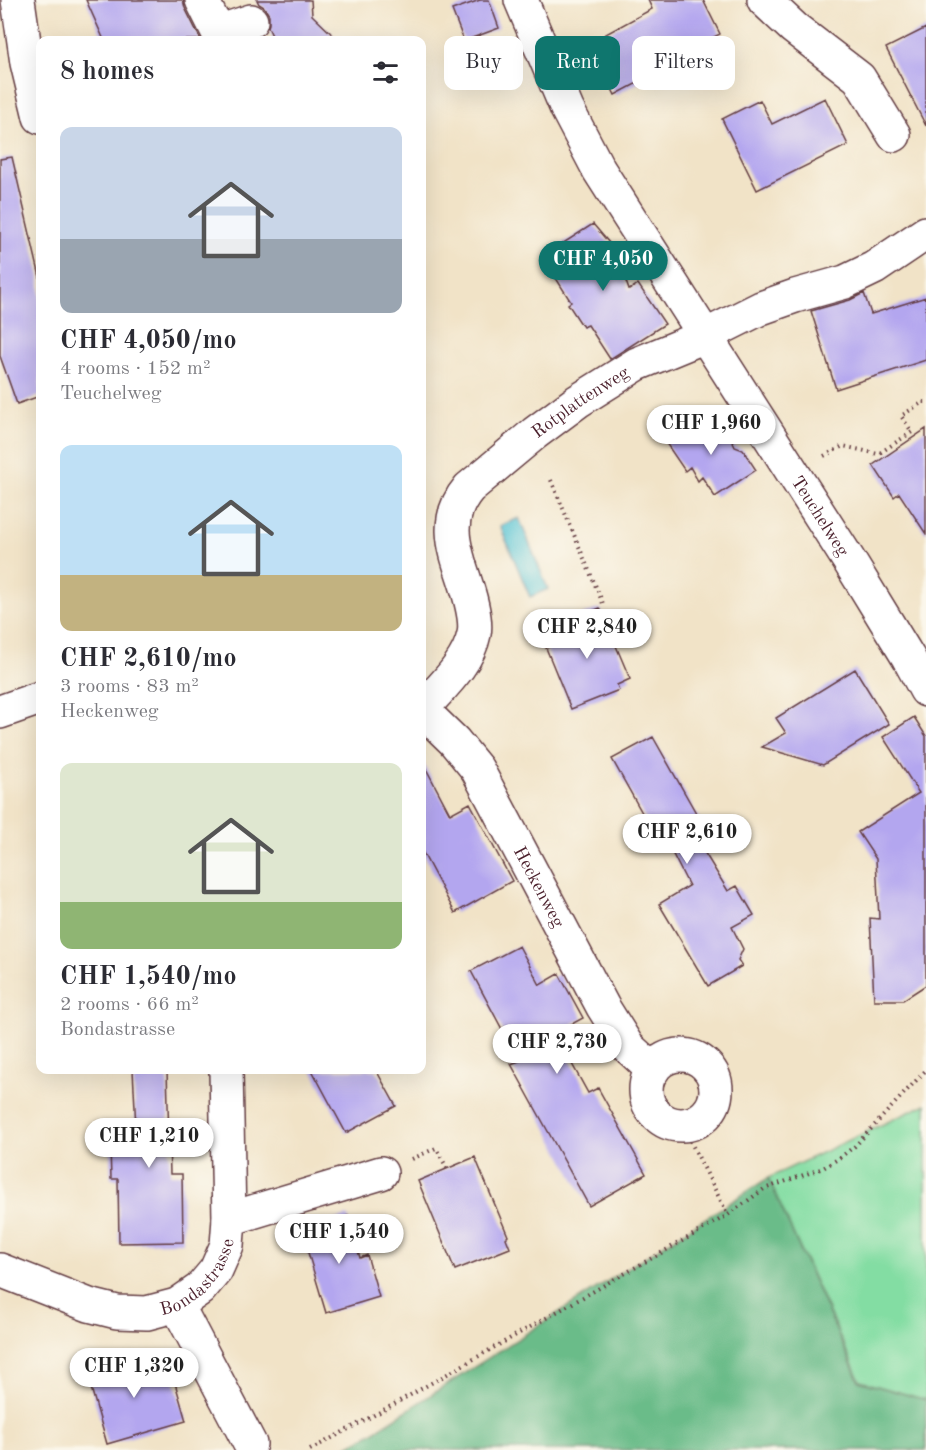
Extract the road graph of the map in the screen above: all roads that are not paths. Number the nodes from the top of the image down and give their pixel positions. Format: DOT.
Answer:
graph roads {
  1 [pos="18,0"];
  2 [pos="202,0"];
  3 [pos="764,0"];
  4 [pos="531,3"];
  5 [pos="251,21"];
  6 [pos="36,100"];
  7 [pos="894,135"];
  8 [pos="926,233"];
  9 [pos="705,336"];
  10 [pos="917,653"];
  11 [pos="926,690"];
  12 [pos="36,699"];
  13 [pos="426,705"];
  14 [pos="0,712"];
  15 [pos="426,713"];
  16 [pos="652,1070"];
  17 [pos="226,1074"];
  18 [pos="381,1173"];
  19 [pos="229,1219"];
  20 [pos="0,1270"];
  21 [pos="177,1305"];
  22 [pos="250,1444"];
  1 -- 6 [label="street"];
  2 -- 5 [label="street"];
  3 -- 7 [label="street"];
  4 -- 9 [label="street, Teuchelweg"];
  8 -- 9 [label="street, Rotplattenweg"];
  9 -- 10 [label="street, Teuchelweg"];
  9 -- 13 [label="street, Rotplattenweg"];
  10 -- 11 [label="street, Teuchelweg"];
  12 -- 14 [label="street"];
  15 -- 16 [label="street, Heckenweg"];
  16 -- 16 [label="street"];
  17 -- 19 [label="street, Bondastrasse"];
  18 -- 19 [label="street"];
  19 -- 21 [label="street, Bondastrasse"];
  20 -- 21 [label="street, Bondastrasse"];
  21 -- 22 [label="street"];
}
